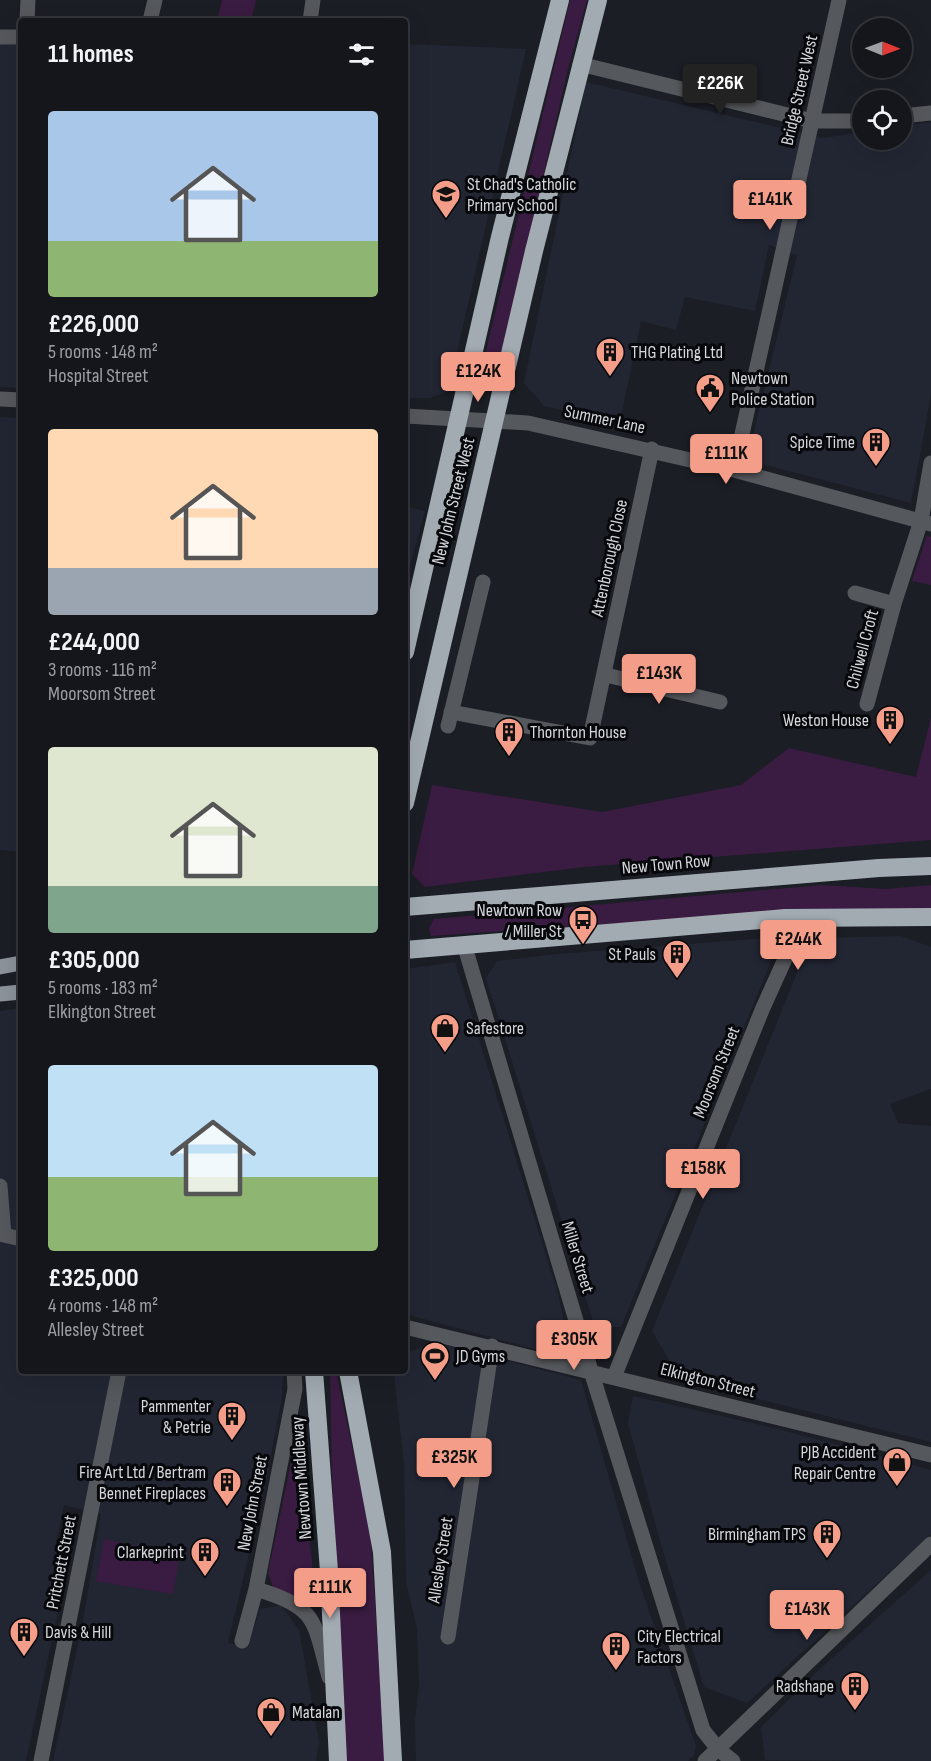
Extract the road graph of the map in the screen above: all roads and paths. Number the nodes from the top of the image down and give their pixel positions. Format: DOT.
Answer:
graph roads {
  1 [pos="28,0"];
  2 [pos="155,0"];
  3 [pos="313,0"];
  4 [pos="560,0"];
  5 [pos="598,0"];
  6 [pos="839,0"];
  7 [pos="27,18"];
  8 [pos="151,18"];
  9 [pos="310,18"];
  10 [pos="0,37"];
  11 [pos="18,37"];
  12 [pos="580,64"];
  13 [pos="931,112"];
  14 [pos="912,115"];
  15 [pos="812,121"];
  16 [pos="852,121"];
  17 [pos="0,399"];
  18 [pos="18,400"];
  19 [pos="408,416"];
  20 [pos="459,419"];
  21 [pos="494,421"];
  22 [pos="652,450"];
  23 [pos="931,463"];
  24 [pos="734,470"];
  25 [pos="926,523"];
  26 [pos="483,582"];
  27 [pos="855,593"];
  28 [pos="894,604"];
  29 [pos="408,639"];
  30 [pos="606,675"];
  31 [pos="720,702"];
  32 [pos="867,704"];
  33 [pos="408,790"];
  34 [pos="931,866"];
  35 [pos="819,873"];
  36 [pos="931,878"];
  37 [pos="408,907"];
  38 [pos="804,917"];
  39 [pos="931,917"];
  40 [pos="464,944"];
  41 [pos="408,950"];
  42 [pos="18,964"];
  43 [pos="0,967"];
  44 [pos="18,992"];
  45 [pos="0,994"];
  46 [pos="0,1186"];
  47 [pos="2,1234"];
  48 [pos="18,1238"];
  49 [pos="408,1328"];
  50 [pos="492,1346"];
  51 [pos="591,1371"];
  52 [pos="118,1374"];
  53 [pos="294,1374"];
  54 [pos="314,1374"];
  55 [pos="322,1374"];
  56 [pos="349,1374"];
  57 [pos="614,1377"];
  58 [pos="320,1443"];
  59 [pos="931,1455"];
  60 [pos="931,1544"];
  61 [pos="255,1589"];
  62 [pos="448,1637"];
  63 [pos="242,1641"];
  64 [pos="337,1706"];
  65 [pos="718,1749"];
  66 [pos="41,1761"];
  67 [pos="338,1761"];
  68 [pos="393,1761"];
  69 [pos="705,1761"];
  70 [pos="733,1761"];
  1 -- 7 [label="street"];
  2 -- 8 [label="street"];
  3 -- 9 [label="street"];
  4 -- 20 [label="highway, New John Street West"];
  5 -- 12 [label="highway, New John Street West"];
  6 -- 15 [label="street, Bridge Street West"];
  10 -- 11 [label="street"];
  12 -- 15 [label="street"];
  12 -- 21 [label="highway, New John Street West"];
  13 -- 14 [label="street"];
  15 -- 16 [label="street"];
  15 -- 24 [label="street, Bridge Street West"];
  17 -- 18 [label="street"];
  19 -- 20 [label="street, Summer Lane"];
  20 -- 21 [label="street, Summer Lane"];
  20 -- 29 [label="highway, New John Street West"];
  21 -- 22 [label="street, Summer Lane"];
  21 -- 33 [label="highway, New John Street West"];
  22 -- 24 [label="street, Summer Lane"];
  22 -- 30 [label="street, Attenborough Close"];
  23 -- 25 [label="street, Chilwell Croft"];
  24 -- 25 [label="street, Summer Lane"];
  25 -- 28 [label="street, Chilwell Croft"];
  26 -- 30 [label="street, Attenborough Close"];
  27 -- 28 [label="street, Chilwell Croft"];
  28 -- 32 [label="street, Chilwell Croft"];
  30 -- 31 [label="street"];
  34 -- 35 [label="highway, New Town Row"];
  35 -- 36 [label="highway"];
  35 -- 37 [label="highway, New Town Row"];
  38 -- 39 [label="highway"];
  38 -- 40 [label="highway"];
  38 -- 57 [label="street, Moorsom Street"];
  40 -- 41 [label="highway"];
  40 -- 51 [label="street, Miller Street"];
  42 -- 43 [label="main road"];
  44 -- 45 [label="main road"];
  46 -- 47 [label="street"];
  47 -- 48 [label="street"];
  49 -- 50 [label="street, Elkington Street"];
  50 -- 51 [label="street, Elkington Street"];
  50 -- 62 [label="street, Allesley Street"];
  51 -- 57 [label="street, Elkington Street"];
  51 -- 65 [label="street, Miller Street"];
  52 -- 66 [label="street, Pritchett Street"];
  53 -- 61 [label="street, New John Street"];
  54 -- 58 [label="highway, Newtown Middleway"];
  55 -- 58 [label="highway"];
  56 -- 68 [label="highway"];
  57 -- 59 [label="street, Elkington Street"];
  58 -- 64 [label="highway, Newtown Middleway"];
  60 -- 65 [label="street"];
  61 -- 63 [label="street, New John Street"];
  61 -- 64 [label="street"];
  64 -- 67 [label="highway, Newtown Middleway"];
  65 -- 69 [label="street"];
  65 -- 70 [label="street, Miller Street"];
}
